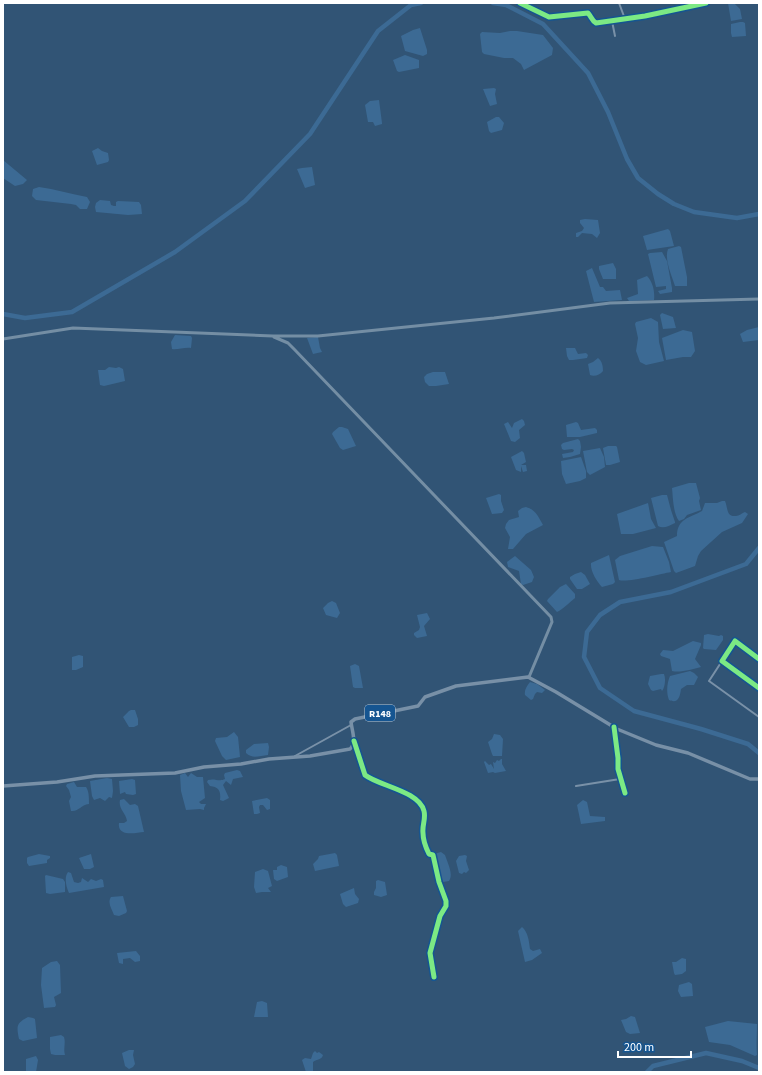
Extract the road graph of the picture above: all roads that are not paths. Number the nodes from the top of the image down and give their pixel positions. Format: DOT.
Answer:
graph roads {
  1 [pos="520,3"];
  2 [pos="619,3"];
  3 [pos="706,3"];
  4 [pos="625,19"];
  5 [pos="612,21"];
  6 [pos="615,36"];
  7 [pos="759,300"];
  8 [pos="272,336"];
  9 [pos="3,339"];
  10 [pos="759,658"];
  11 [pos="722,661"];
  12 [pos="529,677"];
  13 [pos="759,688"];
  14 [pos="759,717"];
  15 [pos="352,725"];
  16 [pos="614,728"];
  17 [pos="354,741"];
  18 [pos="294,757"];
  19 [pos="620,779"];
  20 [pos="758,780"];
  21 [pos="3,786"];
  22 [pos="576,786"];
  23 [pos="625,793"];
  24 [pos="434,977"];
  1 -- 5 [label="main road"];
  2 -- 4 [label="street"];
  3 -- 4 [label="main road"];
  4 -- 5 [label="main road"];
  5 -- 6 [label="street"];
  7 -- 8 [label="main road"];
  8 -- 9 [label="main road"];
  8 -- 12 [label="main road"];
  10 -- 11 [label="street"];
  11 -- 13 [label="street"];
  11 -- 14 [label="street"];
  12 -- 15 [label="main road, R148"];
  12 -- 16 [label="main road"];
  15 -- 17 [label="main road, R148"];
  15 -- 18 [label="street"];
  16 -- 19 [label="street"];
  16 -- 20 [label="main road"];
  17 -- 18 [label="main road"];
  17 -- 24 [label="street"];
  18 -- 21 [label="main road"];
  19 -- 22 [label="street"];
  19 -- 23 [label="street"];
}
